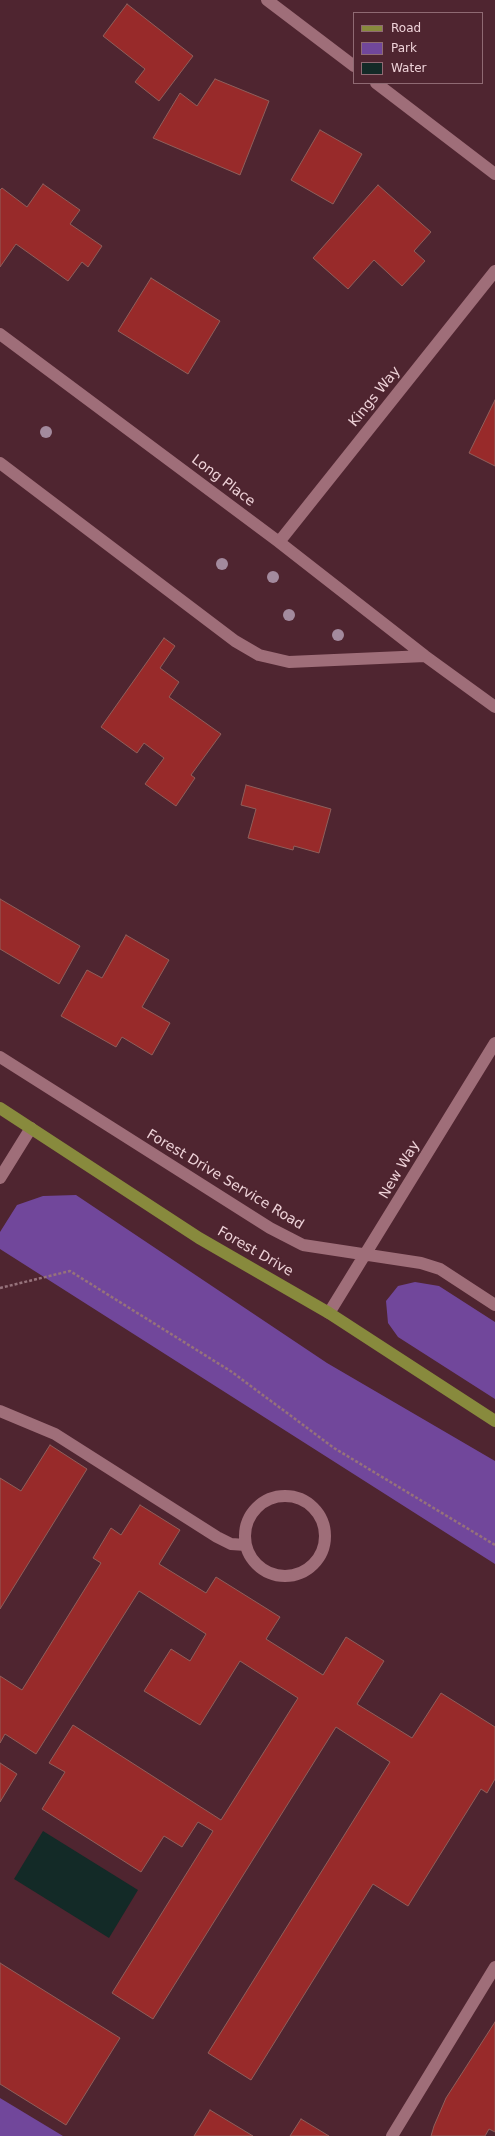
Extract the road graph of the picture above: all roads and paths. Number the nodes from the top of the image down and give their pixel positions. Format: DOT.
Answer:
graph roads {
  1 [pos="267,0"];
  2 [pos="353,65"];
  3 [pos="377,84"];
  4 [pos="495,174"];
  5 [pos="495,271"];
  6 [pos="0,334"];
  7 [pos="0,463"];
  8 [pos="279,542"];
  9 [pos="425,656"];
  10 [pos="495,707"];
  11 [pos="495,1042"];
  12 [pos="0,1056"];
  13 [pos="0,1108"];
  14 [pos="31,1128"];
  15 [pos="0,1178"];
  16 [pos="366,1254"];
  17 [pos="0,1288"];
  18 [pos="495,1305"];
  19 [pos="329,1313"];
  20 [pos="0,1411"];
  21 [pos="495,1421"];
  22 [pos="246,1545"];
  23 [pos="495,1545"];
  24 [pos="495,1967"];
  25 [pos="392,2136"];
  1 -- 2 [label="street"];
  3 -- 4 [label="street"];
  5 -- 8 [label="street, Kings Way"];
  6 -- 8 [label="street, Long Place"];
  7 -- 9 [label="street"];
  8 -- 9 [label="street, Long Place"];
  9 -- 10 [label="street, Long Place"];
  11 -- 16 [label="street, New Way"];
  12 -- 16 [label="street, Forest Drive Service Road"];
  13 -- 14 [label="main road, Forest Drive"];
  14 -- 15 [label="street"];
  14 -- 19 [label="main road, Forest Drive"];
  16 -- 18 [label="street, Forest Drive Service Road"];
  16 -- 19 [label="street, New Way"];
  17 -- 23 [label="path"];
  19 -- 21 [label="main road, Forest Drive"];
  20 -- 22 [label="street"];
  22 -- 22 [label="street"];
  24 -- 25 [label="street"];
}
